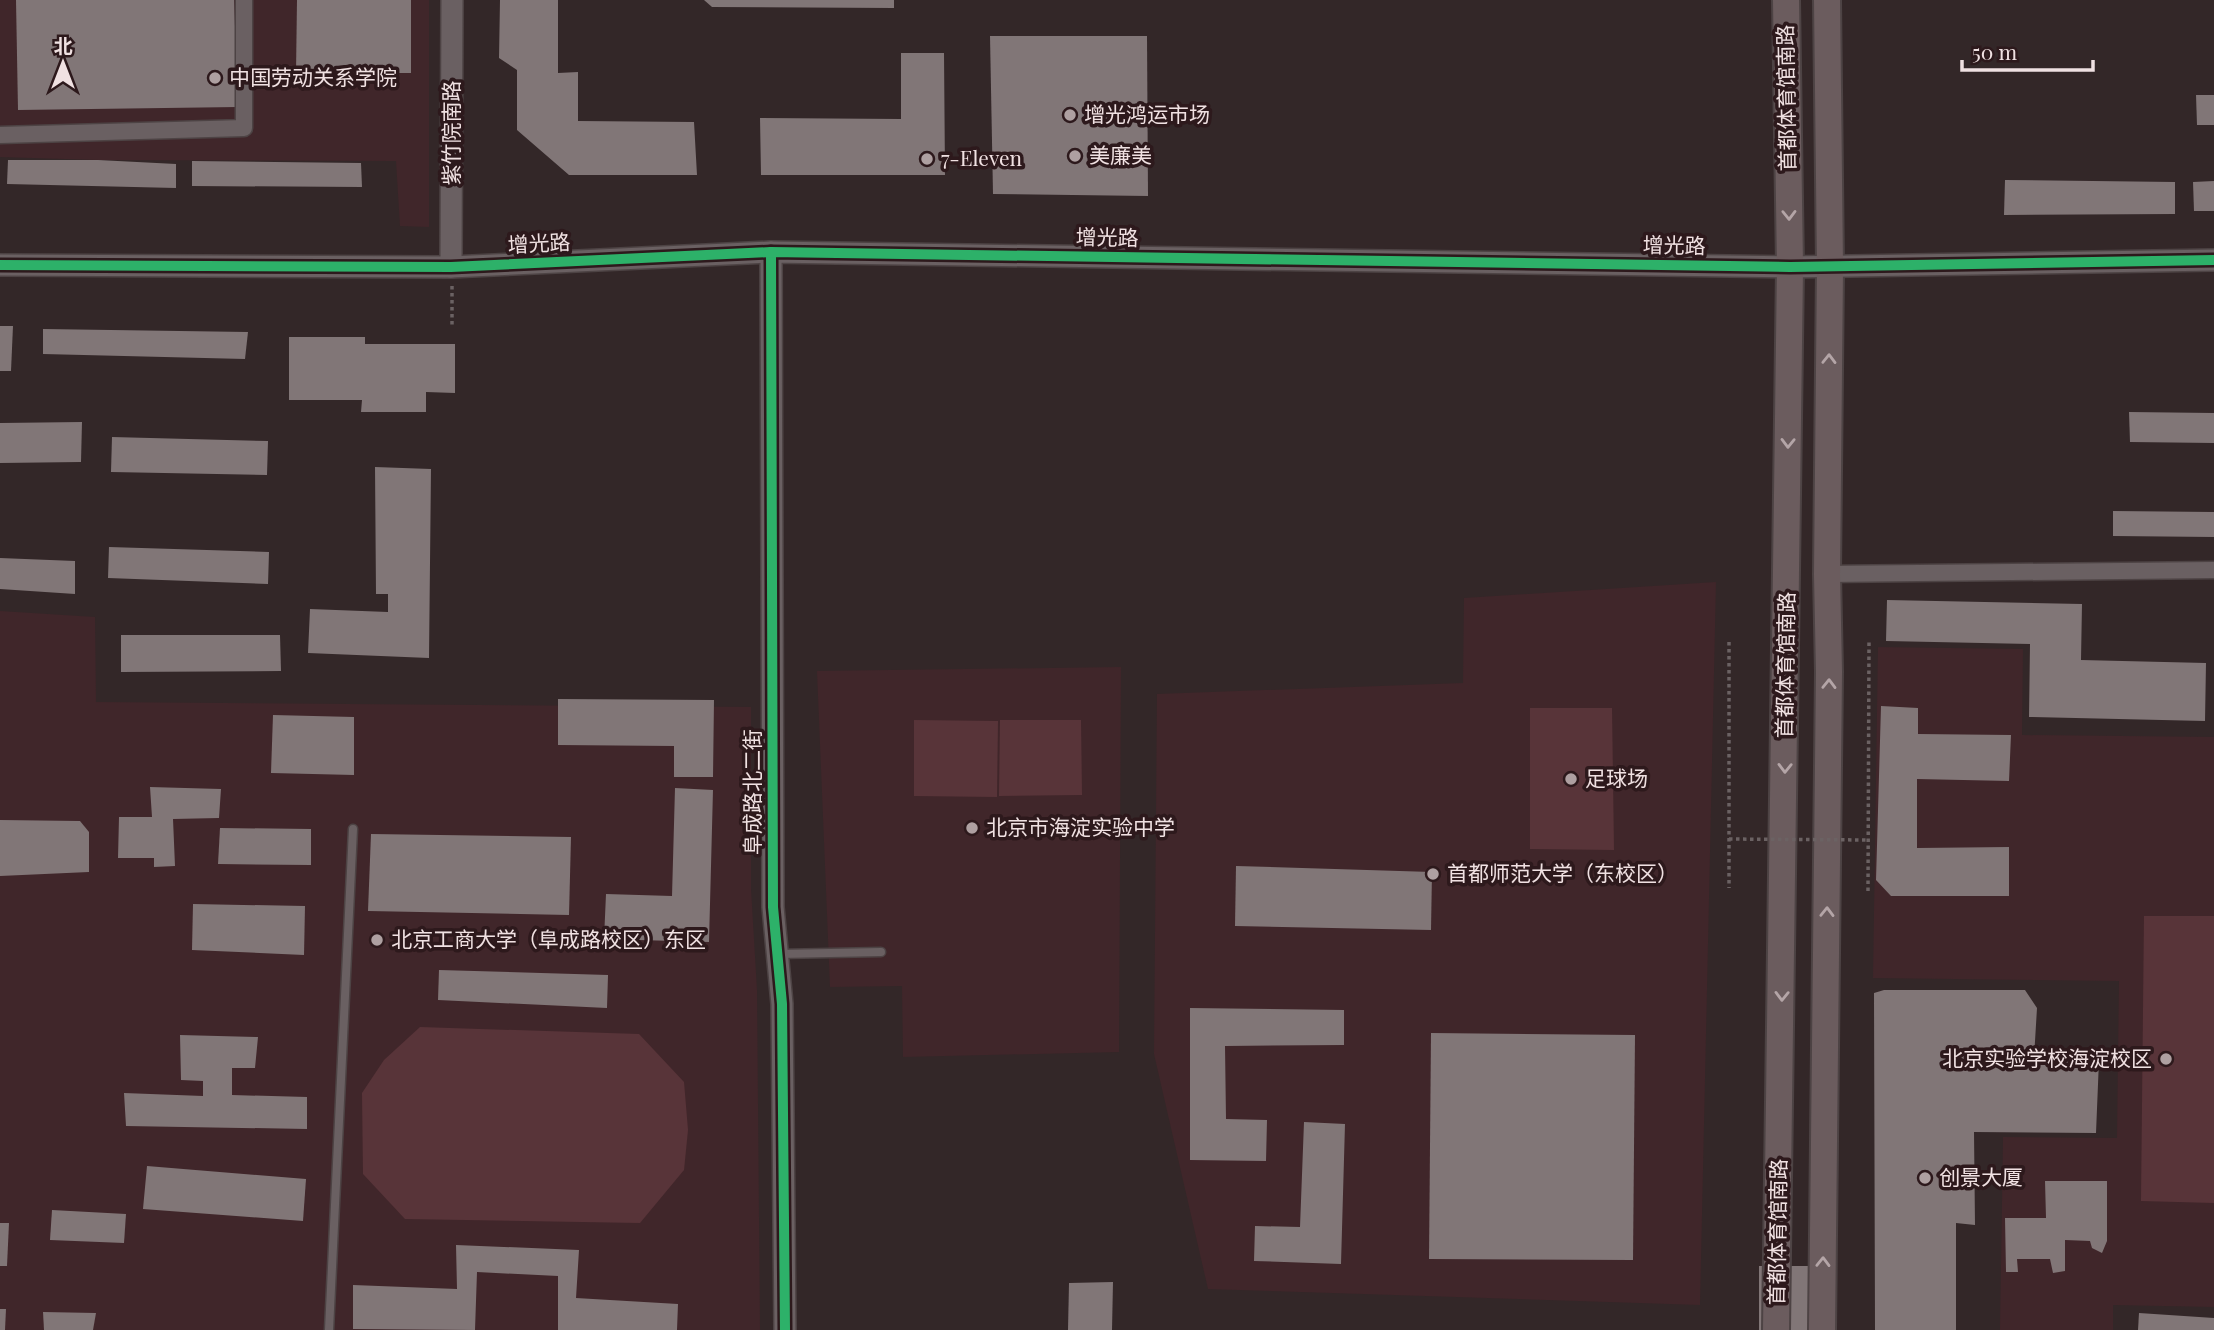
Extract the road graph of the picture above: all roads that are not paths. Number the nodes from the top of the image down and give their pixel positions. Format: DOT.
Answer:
graph roads {
  1 [pos="244,0"];
  2 [pos="452,0"];
  3 [pos="1786,0"];
  4 [pos="1826,0"];
  5 [pos="0,135"];
  6 [pos="771,253"];
  7 [pos="2214,260"];
  8 [pos="0,265"];
  9 [pos="452,267"];
  10 [pos="1790,267"];
  11 [pos="1830,267"];
  12 [pos="2214,570"];
  13 [pos="1827,575"];
  14 [pos="353,829"];
  15 [pos="881,952"];
  16 [pos="777,954"];
  17 [pos="329,1330"];
  18 [pos="785,1330"];
  19 [pos="1776,1330"];
  20 [pos="1822,1330"];
  1 -- 5 [label="street"];
  2 -- 9 [label="street, 紫竹院南路"];
  3 -- 10 [label="main road, 首都体育馆南路, one-way"];
  4 -- 11 [label="main road, 首都体育馆南路"];
  6 -- 9 [label="street, 增光路"];
  6 -- 10 [label="street, 增光路"];
  6 -- 16 [label="street, 阜成路北二街"];
  7 -- 11 [label="street, 增光路"];
  8 -- 9 [label="street, 增光路"];
  10 -- 11 [label="street, 增光路"];
  10 -- 19 [label="main road, 首都体育馆南路, one-way"];
  13 -- 11 [label="main road, 首都体育馆南路, one-way"];
  12 -- 13 [label="street"];
  20 -- 13 [label="main road, 首都体育馆南路, one-way"];
  14 -- 17 [label="lane"];
  15 -- 16 [label="lane"];
  16 -- 18 [label="street, 阜成路北二街"];
}
